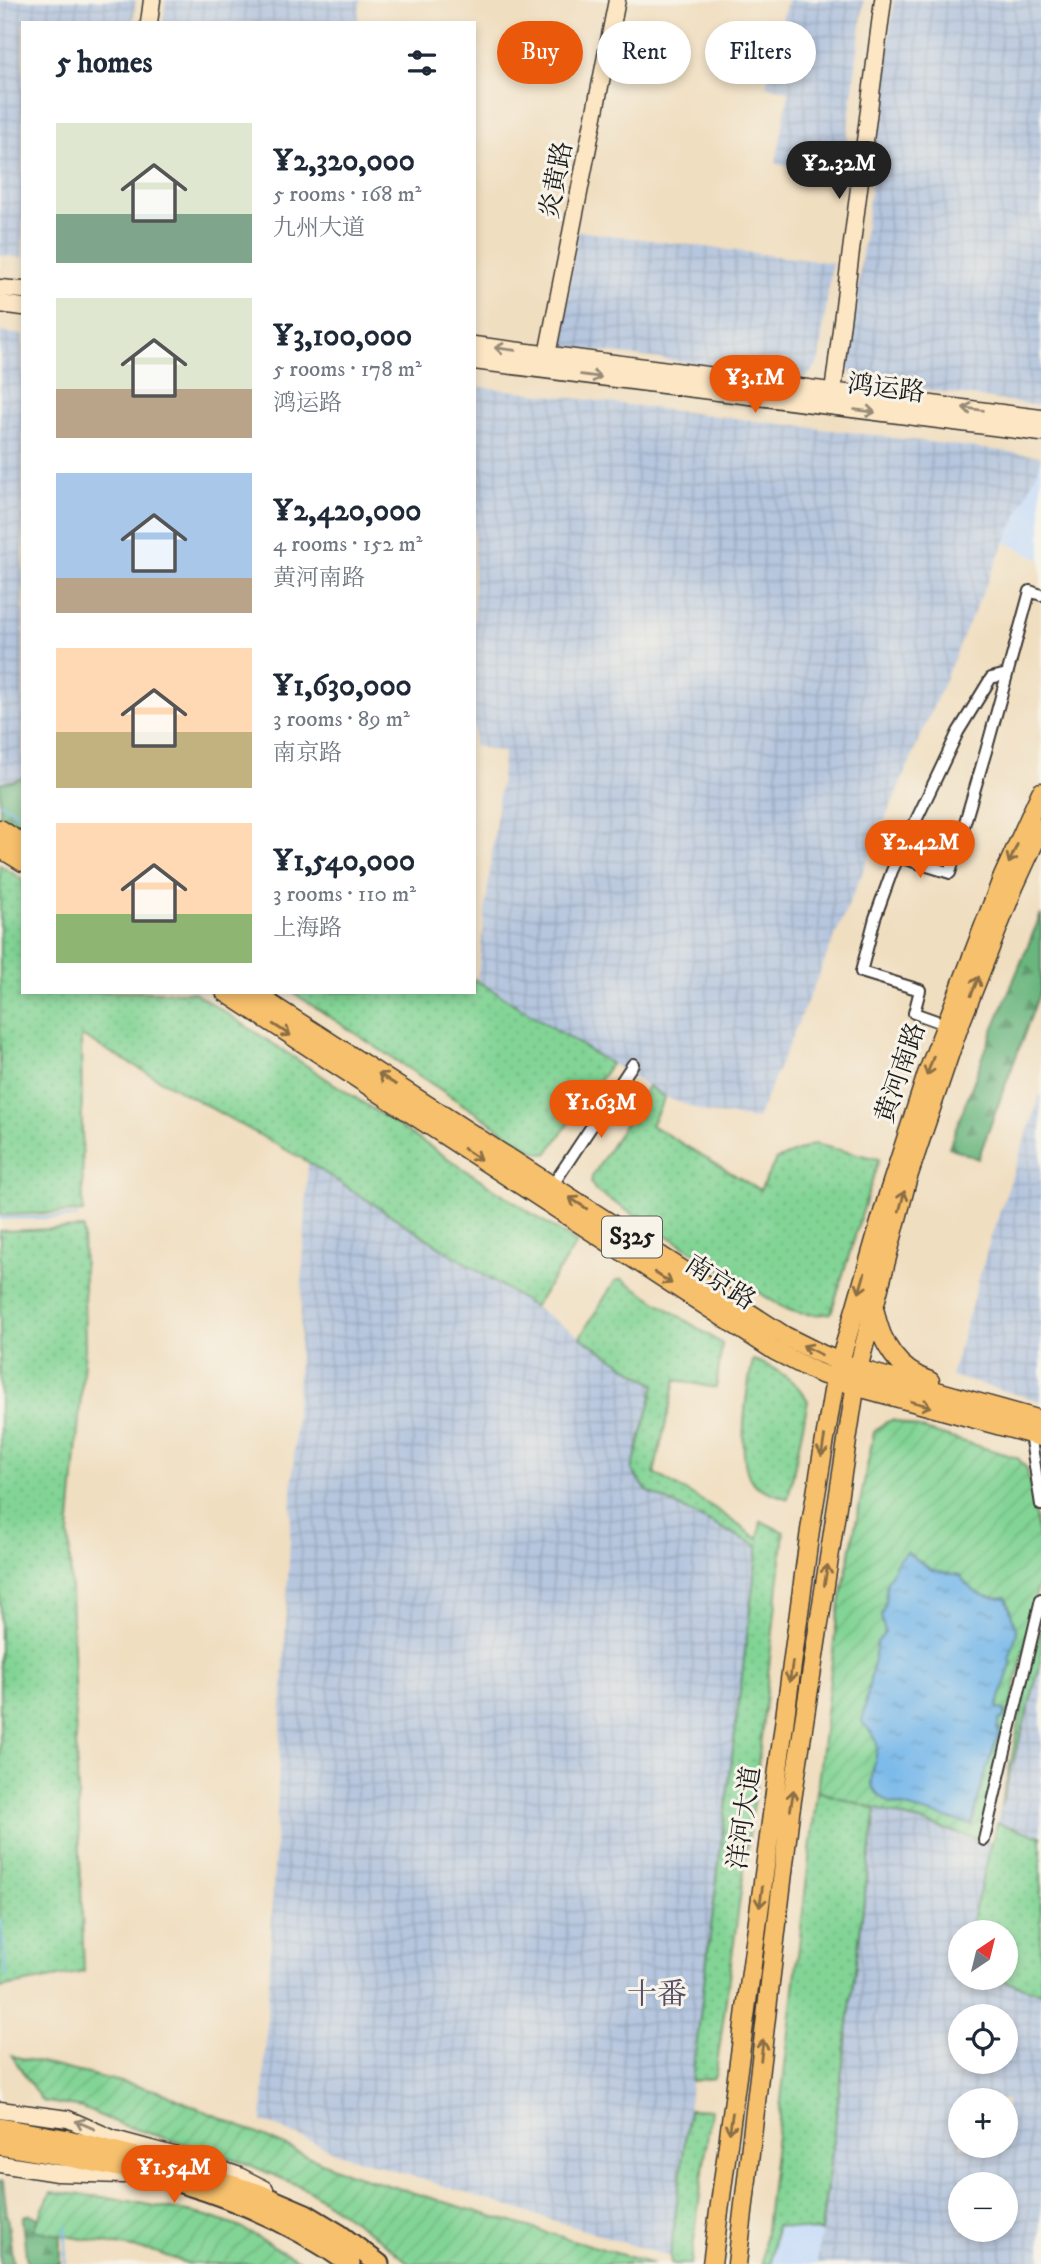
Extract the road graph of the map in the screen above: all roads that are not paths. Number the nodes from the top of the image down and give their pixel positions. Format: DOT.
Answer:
graph roads {
  1 [pos="152,0"];
  2 [pos="617,0"];
  3 [pos="883,0"];
  4 [pos="149,21"];
  5 [pos="0,288"];
  6 [pos="21,290"];
  7 [pos="0,304"];
  8 [pos="21,307"];
  9 [pos="476,345"];
  10 [pos="476,361"];
  11 [pos="547,362"];
  12 [pos="832,399"];
  13 [pos="1041,418"];
  14 [pos="1041,433"];
  15 [pos="1041,595"];
  16 [pos="1007,674"];
  17 [pos="1041,792"];
  18 [pos="1041,828"];
  19 [pos="0,829"];
  20 [pos="21,843"];
  21 [pos="0,848"];
  22 [pos="899,857"];
  23 [pos="21,861"];
  24 [pos="228,994"];
  25 [pos="255,994"];
  26 [pos="945,1024"];
  27 [pos="633,1064"];
  28 [pos="547,1193"];
  29 [pos="874,1307"];
  30 [pos="837,1371"];
  31 [pos="857,1378"];
  32 [pos="1038,1426"];
  33 [pos="1041,1505"];
  34 [pos="1041,1599"];
  35 [pos="984,1840"];
  36 [pos="0,2110"];
  37 [pos="0,2128"];
  38 [pos="0,2145"];
  39 [pos="61,2156"];
  40 [pos="0,2164"];
  41 [pos="299,2221"];
  42 [pos="350,2264"];
  43 [pos="379,2264"];
  44 [pos="712,2264"];
  45 [pos="737,2264"];
  1 -- 4 [label="street"];
  2 -- 11 [label="street, 炎黄路"];
  3 -- 12 [label="street"];
  5 -- 6 [label="street"];
  7 -- 8 [label="street"];
  11 -- 9 [label="street, 鸿运路, one-way"];
  10 -- 11 [label="street, 鸿运路"];
  11 -- 12 [label="street, 鸿运路"];
  13 -- 12 [label="street, 鸿运路, one-way"];
  12 -- 14 [label="street, 鸿运路, one-way"];
  15 -- 16 [label="street"];
  16 -- 22 [label="street"];
  16 -- 22 [label="street"];
  17 -- 26 [label="main road, 黄河南路, one-way"];
  29 -- 18 [label="main road, 黄河南路, one-way"];
  19 -- 20 [label="main road"];
  21 -- 23 [label="main road"];
  22 -- 26 [label="street"];
  24 -- 28 [label="main road, 南京路 / S325, one-way"];
  28 -- 25 [label="main road, 南京路 / S325, one-way"];
  26 -- 30 [label="main road, 黄河南路, one-way"];
  27 -- 28 [label="street"];
  28 -- 30 [label="main road, 南京路 / S325"];
  29 -- 31 [label="main road, 黄河南路"];
  29 -- 32 [label="main road"];
  30 -- 31 [label="main road, 南京路 / S325"];
  30 -- 44 [label="main road, 洋河大道, one-way"];
  31 -- 32 [label="main road, 南京路 / S325"];
  45 -- 31 [label="main road, 洋河大道, one-way"];
  32 -- 33 [label="street"];
  34 -- 35 [label="street"];
  41 -- 36 [label="street, one-way"];
  37 -- 39 [label="highway"];
  38 -- 39 [label="highway"];
  39 -- 40 [label="street"];
  39 -- 41 [label="street"];
  39 -- 41 [label="highway"];
  41 -- 42 [label="highway"];
  41 -- 43 [label="highway"];
}
